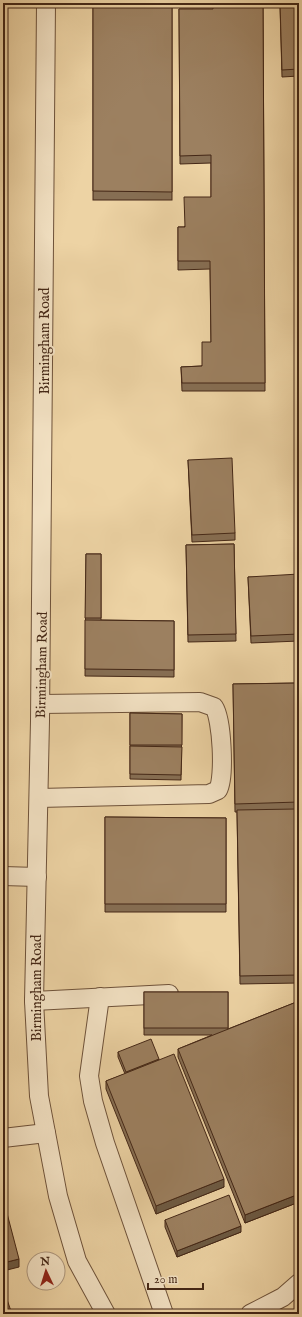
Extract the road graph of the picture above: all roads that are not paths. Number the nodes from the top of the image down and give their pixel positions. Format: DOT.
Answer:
graph roads {
  1 [pos="46,3"];
  2 [pos="41,704"];
  3 [pos="39,798"];
  4 [pos="3,876"];
  5 [pos="37,877"];
  6 [pos="186,993"];
  7 [pos="100,997"];
  8 [pos="34,1001"];
  9 [pos="46,1133"];
  10 [pos="3,1138"];
  11 [pos="299,1283"];
  12 [pos="106,1314"];
  13 [pos="164,1314"];
  14 [pos="250,1314"];
  1 -- 2 [label="street, Birmingham Road"];
  2 -- 3 [label="street, Birmingham Road"];
  2 -- 3 [label="street"];
  3 -- 5 [label="street, Birmingham Road"];
  4 -- 5 [label="street"];
  5 -- 8 [label="street, Birmingham Road"];
  6 -- 7 [label="street"];
  7 -- 8 [label="street"];
  7 -- 13 [label="street"];
  8 -- 9 [label="street, Birmingham Road"];
  9 -- 10 [label="street"];
  9 -- 12 [label="street, Birmingham Road"];
  11 -- 14 [label="street"];
}
